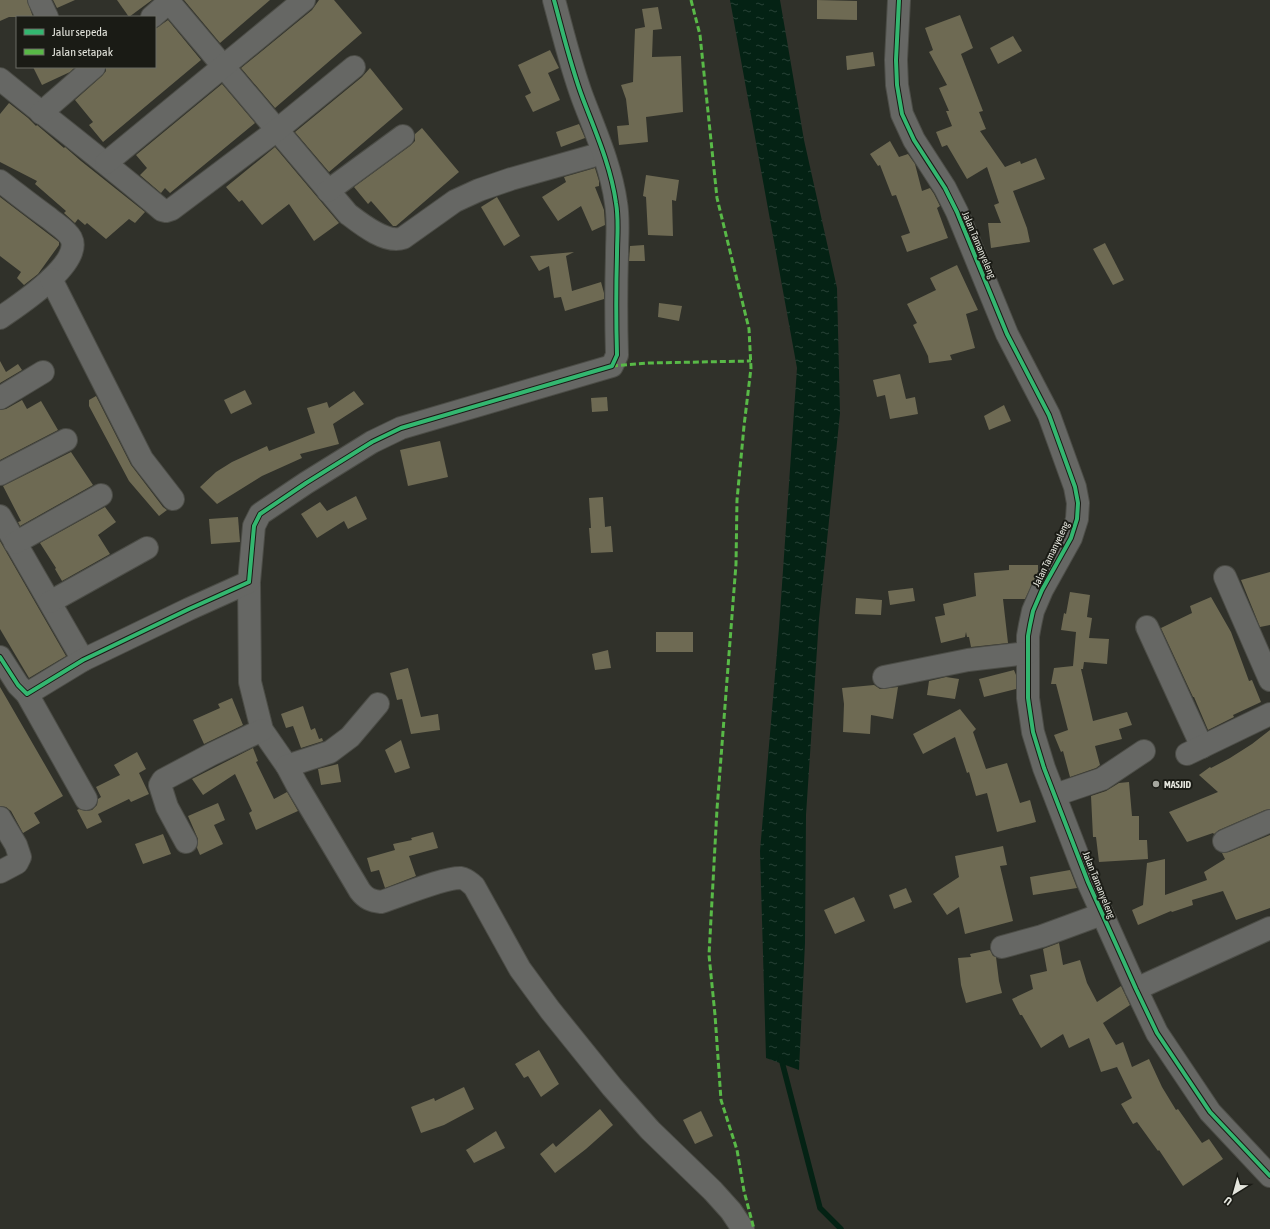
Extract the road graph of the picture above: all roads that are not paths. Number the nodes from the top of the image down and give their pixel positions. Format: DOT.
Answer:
graph roads {
  1 [pos="38,0"];
  2 [pos="304,0"];
  3 [pos="554,0"];
  4 [pos="899,0"];
  5 [pos="171,1"];
  6 [pos="46,16"];
  7 [pos="153,16"];
  8 [pos="222,66"];
  9 [pos="354,67"];
  10 [pos="82,71"];
  11 [pos="0,79"];
  12 [pos="41,113"];
  13 [pos="277,130"];
  14 [pos="403,136"];
  15 [pos="603,153"];
  16 [pos="106,163"];
  17 [pos="0,181"];
  18 [pos="328,191"];
  19 [pos="51,279"];
  20 [pos="0,318"];
  21 [pos="43,372"];
  22 [pos="0,398"];
  23 [pos="66,440"];
  24 [pos="0,474"];
  25 [pos="102,495"];
  26 [pos="173,499"];
  27 [pos="0,516"];
  28 [pos="15,543"];
  29 [pos="148,548"];
  30 [pos="1225,577"];
  31 [pos="249,582"];
  32 [pos="50,602"];
  33 [pos="1147,627"];
  34 [pos="1028,653"];
  35 [pos="0,657"];
  36 [pos="83,660"];
  37 [pos="884,677"];
  38 [pos="1270,680"];
  39 [pos="27,694"];
  40 [pos="378,704"];
  41 [pos="1270,714"];
  42 [pos="262,730"];
  43 [pos="1144,751"];
  44 [pos="287,766"];
  45 [pos="1055,795"];
  46 [pos="86,799"];
  47 [pos="0,818"];
  48 [pos="1270,821"];
  49 [pos="1224,841"];
  50 [pos="186,842"];
  51 [pos="0,872"];
  52 [pos="1102,914"];
  53 [pos="1270,928"];
  54 [pos="1002,948"];
  55 [pos="1136,989"];
  56 [pos="1270,1176"];
  57 [pos="743,1229"];
  1 -- 6 [label="street"];
  2 -- 8 [label="street"];
  3 -- 15 [label="street"];
  4 -- 34 [label="street, Jalan Tamanyeleng"];
  5 -- 7 [label="street"];
  5 -- 8 [label="street"];
  8 -- 13 [label="street"];
  8 -- 16 [label="street"];
  9 -- 13 [label="street"];
  10 -- 12 [label="street"];
  11 -- 12 [label="street"];
  12 -- 16 [label="street"];
  13 -- 16 [label="street"];
  13 -- 18 [label="street"];
  14 -- 18 [label="street"];
  15 -- 18 [label="street"];
  15 -- 31 [label="street"];
  17 -- 19 [label="street"];
  19 -- 20 [label="street"];
  19 -- 26 [label="street"];
  21 -- 22 [label="street"];
  23 -- 24 [label="street"];
  25 -- 28 [label="street"];
  27 -- 28 [label="street"];
  28 -- 32 [label="street"];
  29 -- 32 [label="street"];
  30 -- 38 [label="street"];
  31 -- 36 [label="street"];
  31 -- 42 [label="street"];
  32 -- 36 [label="street"];
  33 -- 41 [label="street"];
  34 -- 37 [label="street"];
  34 -- 45 [label="street, Jalan Tamanyeleng"];
  35 -- 39 [label="street"];
  36 -- 39 [label="street"];
  39 -- 46 [label="street"];
  40 -- 44 [label="street"];
  42 -- 44 [label="street"];
  42 -- 50 [label="street"];
  43 -- 45 [label="street"];
  44 -- 57 [label="street"];
  45 -- 52 [label="street, Jalan Tamanyeleng"];
  47 -- 51 [label="street"];
  48 -- 49 [label="street"];
  52 -- 54 [label="street"];
  52 -- 55 [label="street, Jalan Tamanyeleng"];
  53 -- 55 [label="street"];
  55 -- 56 [label="street, Jalan Tamanyeleng"];
}
